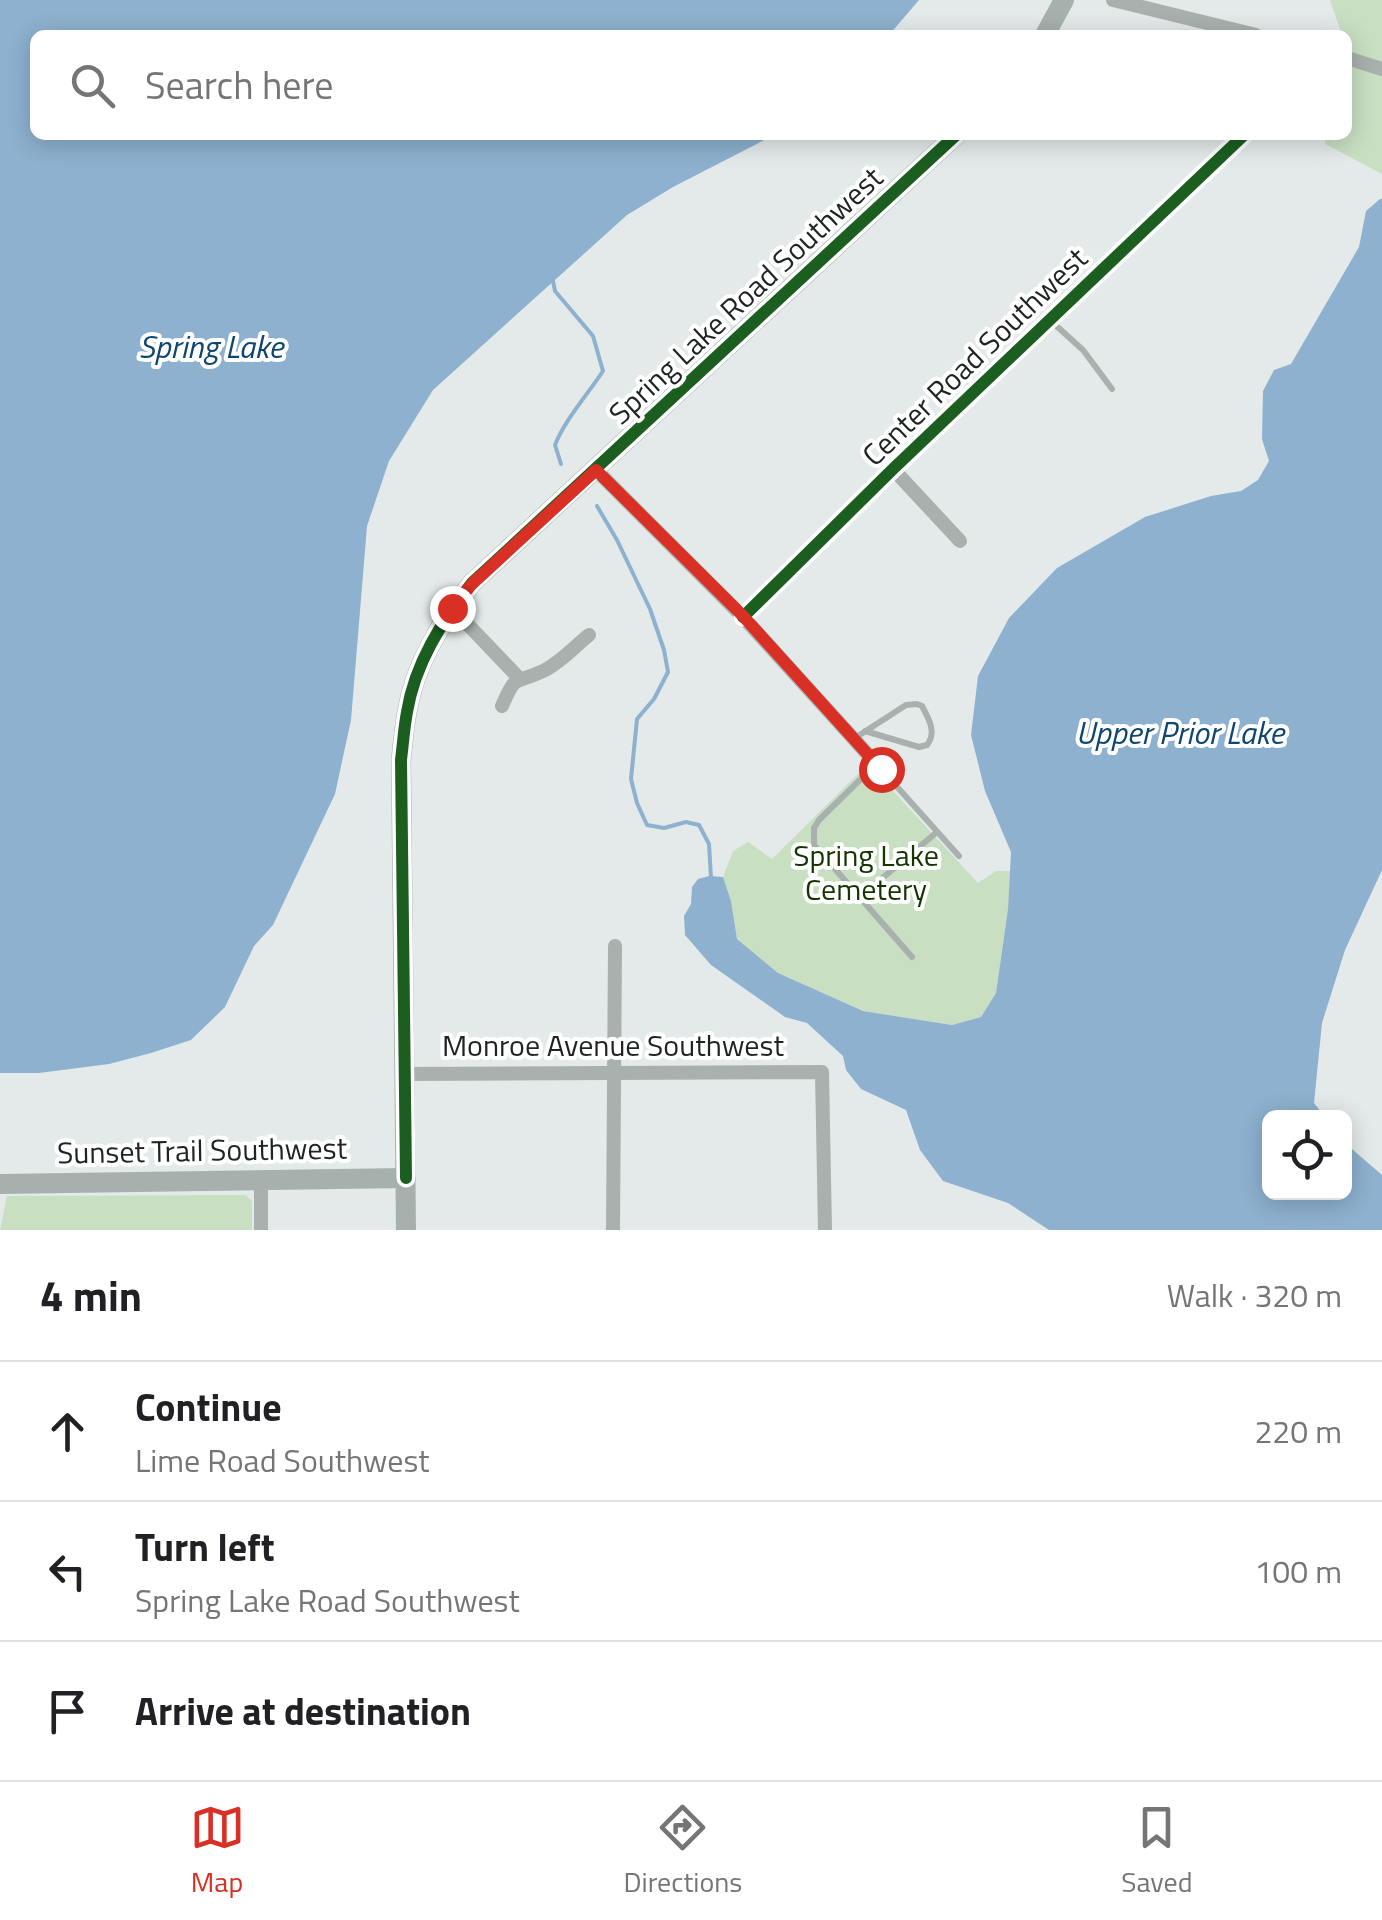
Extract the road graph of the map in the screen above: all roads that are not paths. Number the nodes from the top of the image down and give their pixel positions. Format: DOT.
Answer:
graph roads {
  1 [pos="1064,0"];
  2 [pos="1113,0"];
  3 [pos="1048,30"];
  4 [pos="1236,30"];
  5 [pos="1352,60"];
  6 [pos="1382,69"];
  7 [pos="951,140"];
  8 [pos="1239,140"];
  9 [pos="1050,320"];
  10 [pos="1112,389"];
  11 [pos="893,468"];
  12 [pos="596,470"];
  13 [pos="960,540"];
  14 [pos="452,608"];
  15 [pos="743,616"];
  16 [pos="589,635"];
  17 [pos="518,678"];
  18 [pos="502,706"];
  19 [pos="860,735"];
  20 [pos="879,766"];
  21 [pos="937,832"];
  22 [pos="959,856"];
  23 [pos="860,897"];
  24 [pos="615,946"];
  25 [pos="912,957"];
  26 [pos="613,1073"];
  27 [pos="406,1074"];
  28 [pos="406,1178"];
  29 [pos="261,1180"];
  30 [pos="0,1184"];
  31 [pos="262,1230"];
  32 [pos="406,1230"];
  33 [pos="613,1230"];
  34 [pos="825,1230"];
  1 -- 3 [label="street"];
  2 -- 4 [label="street"];
  5 -- 6 [label="street"];
  7 -- 12 [label="street, Spring Lake Road Southwest"];
  8 -- 9 [label="street, Center Road Southwest"];
  9 -- 10 [label="lane"];
  9 -- 11 [label="street, Center Road Southwest"];
  11 -- 13 [label="street"];
  11 -- 15 [label="street, Center Road Southwest"];
  12 -- 14 [label="street, Spring Lake Road Southwest"];
  12 -- 15 [label="street"];
  14 -- 17 [label="street"];
  14 -- 27 [label="street, Spring Lake Road Southwest"];
  15 -- 19 [label="street"];
  16 -- 17 [label="street"];
  17 -- 18 [label="street"];
  19 -- 19 [label="lane"];
  19 -- 20 [label="street"];
  20 -- 21 [label="lane"];
  20 -- 23 [label="lane"];
  21 -- 22 [label="lane"];
  21 -- 23 [label="lane"];
  23 -- 25 [label="lane"];
  24 -- 26 [label="street"];
  26 -- 27 [label="street, Monroe Avenue Southwest"];
  26 -- 33 [label="street"];
  26 -- 34 [label="street, Monroe Avenue Southwest"];
  27 -- 28 [label="street, Spring Lake Road Southwest"];
  28 -- 29 [label="street, Sunset Trail Southwest"];
  28 -- 32 [label="street, Spring Lake Road Southwest"];
  29 -- 30 [label="street, Sunset Trail Southwest"];
  29 -- 31 [label="street"];
}
